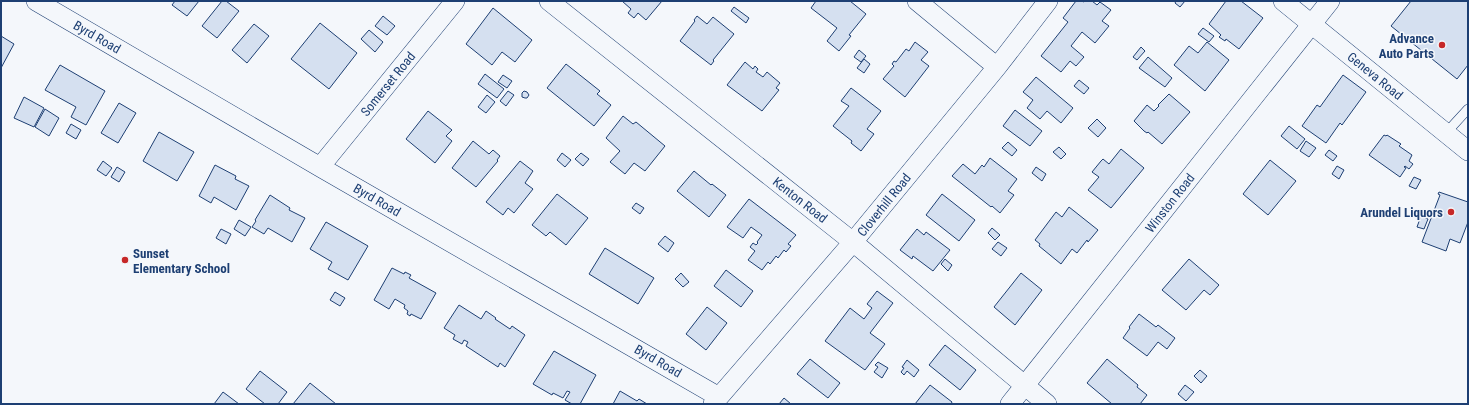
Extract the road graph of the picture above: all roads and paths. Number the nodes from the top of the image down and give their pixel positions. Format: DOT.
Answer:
graph roads {
  1 [pos="36,1"];
  2 [pos="455,1"];
  3 [pos="549,1"];
  4 [pos="917,1"];
  5 [pos="1048,1"];
  6 [pos="1283,1"];
  7 [pos="1330,1"];
  8 [pos="1311,24"];
  9 [pos="997,67"];
  10 [pos="1468,109"];
  11 [pos="1446,133"];
  12 [pos="1468,151"];
  13 [pos="320,167"];
  14 [pos="853,242"];
  15 [pos="1025,386"];
  16 [pos="716,400"];
  17 [pos="1010,404"];
  18 [pos="1047,404"];
  1 -- 13 [label="street, Byrd Road"];
  2 -- 13 [label="street, Somerset Road"];
  3 -- 14 [label="street, Kenton Road"];
  4 -- 9 [label="street"];
  5 -- 9 [label="street, Cloverhill Road"];
  6 -- 8 [label="street, Geneva Road"];
  7 -- 8 [label="street, Winston Road"];
  8 -- 11 [label="street, Geneva Road"];
  8 -- 15 [label="street, Winston Road"];
  9 -- 14 [label="street, Cloverhill Road"];
  10 -- 11 [label="lane"];
  11 -- 12 [label="street, Geneva Road"];
  13 -- 16 [label="street, Byrd Road"];
  14 -- 15 [label="street, Kenton Road"];
  14 -- 16 [label="street, Cloverhill Road"];
  15 -- 17 [label="street, Winston Road"];
  15 -- 18 [label="street, Kenton Road"];
}
